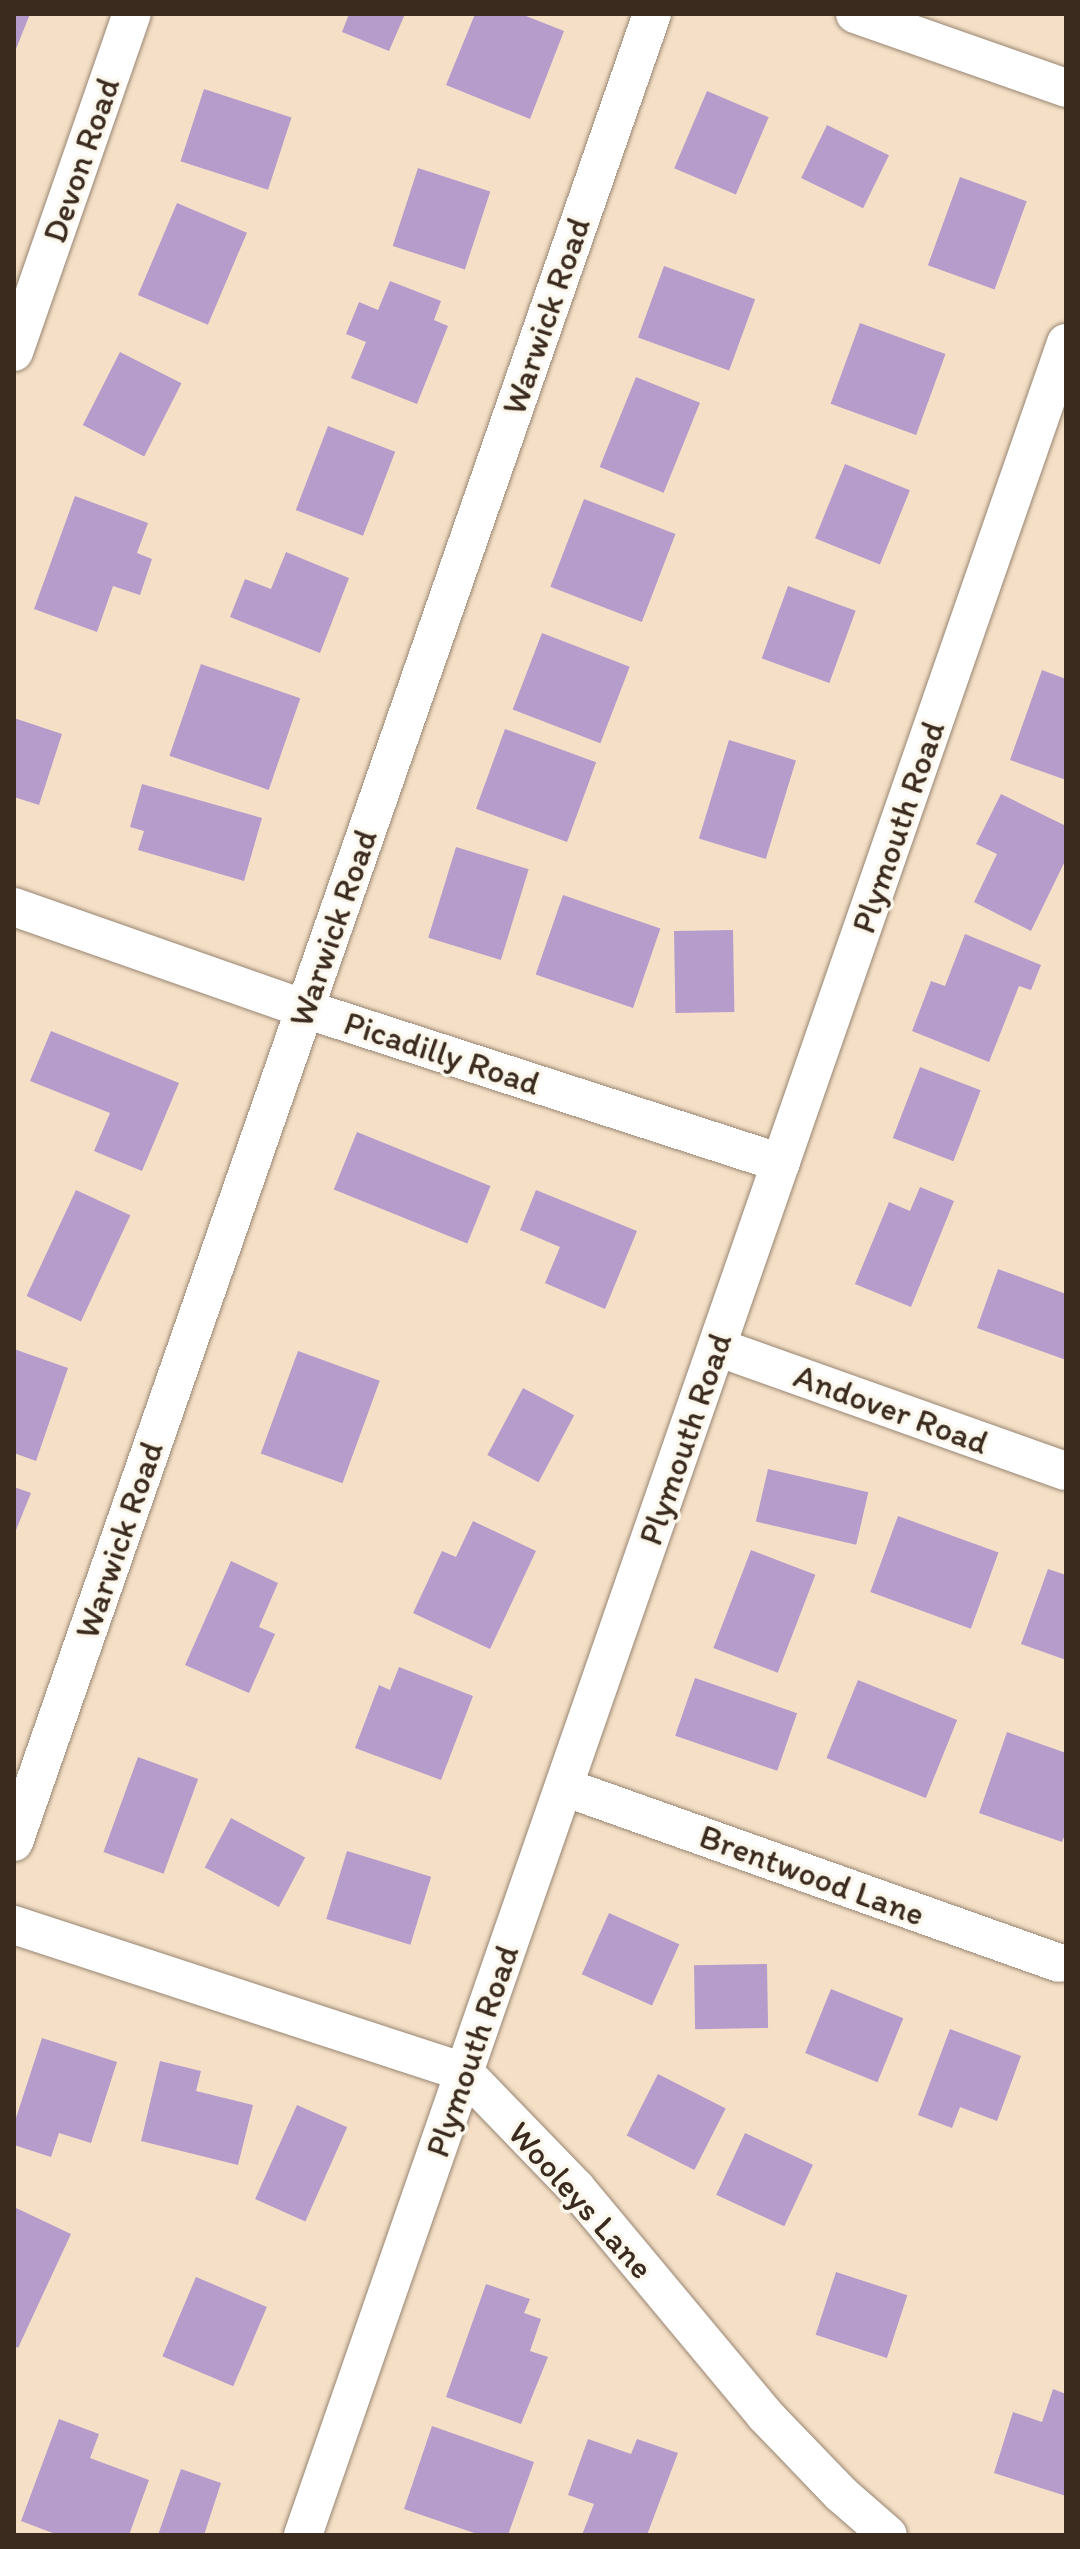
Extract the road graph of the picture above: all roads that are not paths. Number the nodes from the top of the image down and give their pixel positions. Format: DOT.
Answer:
graph roads {
  1 [pos="132,14"];
  2 [pos="652,14"];
  3 [pos="855,14"];
  4 [pos="1066,88"];
  5 [pos="1066,343"];
  6 [pos="14,352"];
  7 [pos="14,907"];
  8 [pos="305,1009"];
  9 [pos="781,1163"];
  10 [pos="717,1347"];
  11 [pos="1066,1471"];
  12 [pos="564,1787"];
  13 [pos="14,1842"];
  14 [pos="14,1925"];
  15 [pos="1059,1963"];
  16 [pos="464,2072"];
  17 [pos="303,2535"];
  18 [pos="888,2535"];
  1 -- 6 [label="street, Devon Road"];
  2 -- 8 [label="street, Warwick Road"];
  3 -- 4 [label="street"];
  5 -- 9 [label="street, Plymouth Road"];
  7 -- 8 [label="street, Picadilly Road"];
  8 -- 9 [label="street, Picadilly Road"];
  8 -- 13 [label="street, Warwick Road"];
  9 -- 10 [label="street, Plymouth Road"];
  10 -- 11 [label="street, Andover Road"];
  10 -- 12 [label="street, Plymouth Road"];
  12 -- 15 [label="street, Brentwood Lane"];
  12 -- 16 [label="street, Plymouth Road"];
  14 -- 16 [label="street, Wooleys Lane"];
  16 -- 17 [label="street, Plymouth Road"];
  16 -- 18 [label="street, Wooleys Lane"];
}
